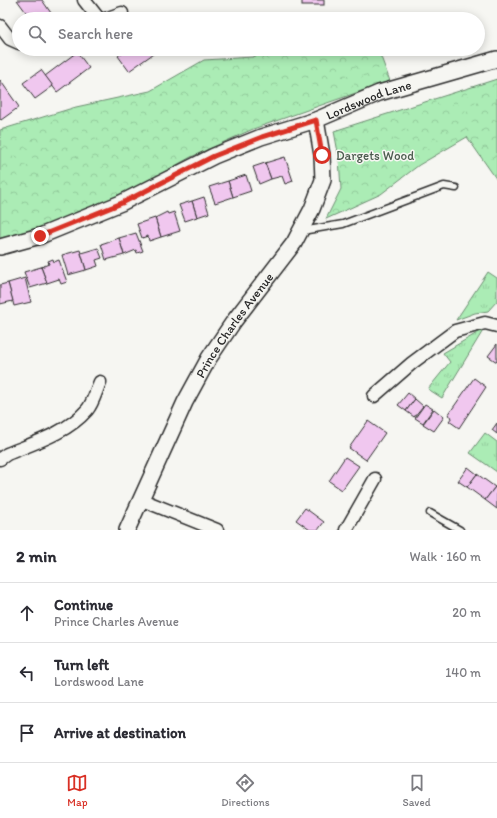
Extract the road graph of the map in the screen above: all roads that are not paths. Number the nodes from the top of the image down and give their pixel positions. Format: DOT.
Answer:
graph roads {
  1 [pos="84,0"];
  2 [pos="93,12"];
  3 [pos="0,26"];
  4 [pos="12,40"];
  5 [pos="497,59"];
  6 [pos="316,120"];
  7 [pos="456,188"];
  8 [pos="300,231"];
  9 [pos="0,247"];
  10 [pos="497,326"];
  11 [pos="100,382"];
  12 [pos="374,396"];
  13 [pos="0,459"];
  14 [pos="375,479"];
  15 [pos="142,500"];
  16 [pos="430,513"];
  17 [pos="127,530"];
  18 [pos="217,530"];
  19 [pos="346,530"];
  20 [pos="460,530"];
  1 -- 2 [label="street"];
  3 -- 4 [label="street"];
  5 -- 6 [label="street, Lordswood Lane"];
  6 -- 8 [label="street, Prince Charles Avenue"];
  6 -- 9 [label="street, Lordswood Lane"];
  7 -- 8 [label="lane"];
  8 -- 15 [label="street, Prince Charles Avenue"];
  10 -- 12 [label="street"];
  11 -- 13 [label="street"];
  14 -- 19 [label="street"];
  15 -- 17 [label="street, Prince Charles Avenue"];
  15 -- 18 [label="street"];
  16 -- 20 [label="lane"];
}
